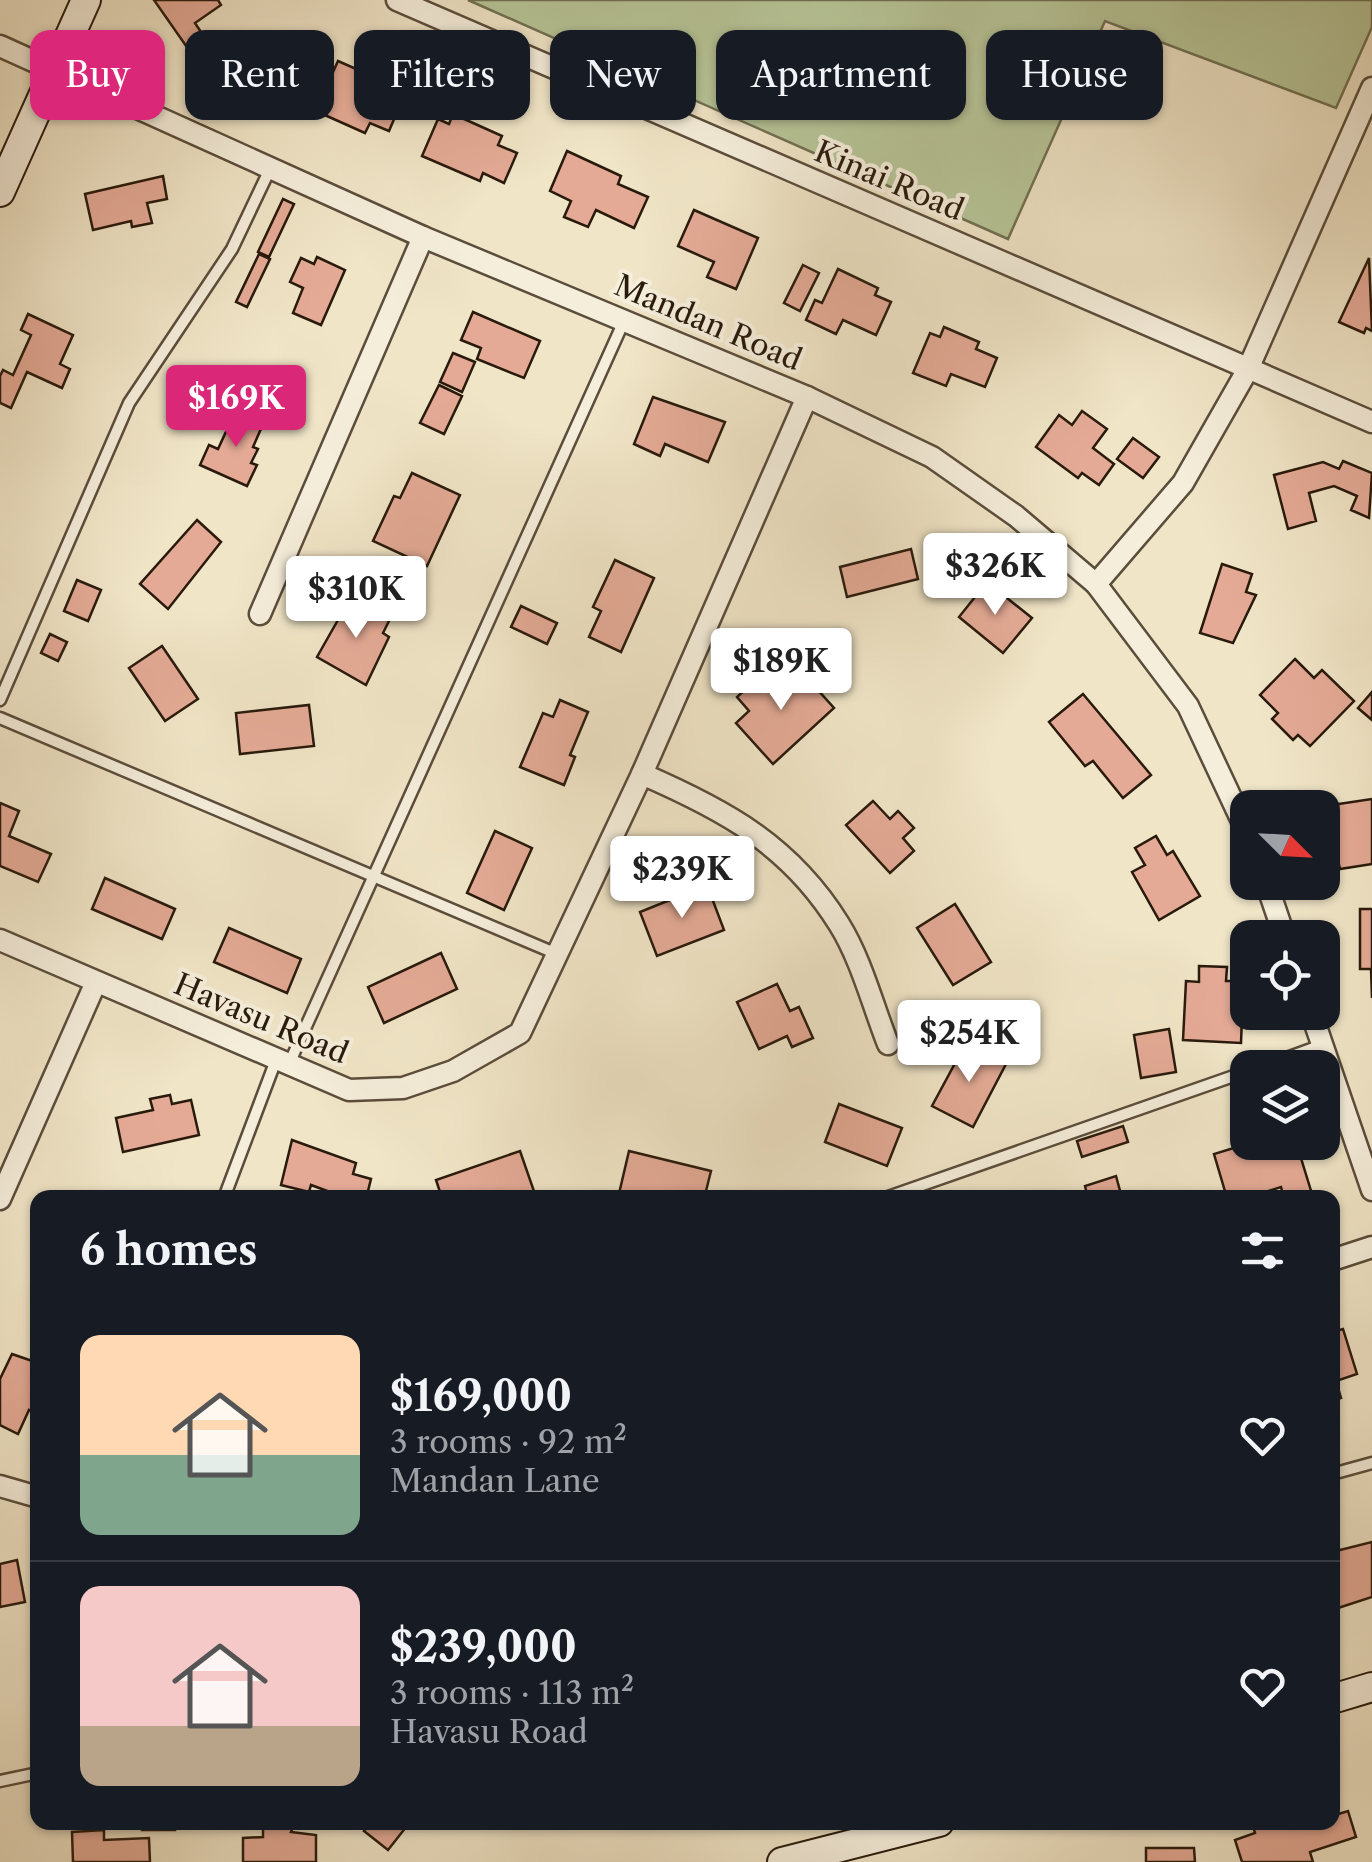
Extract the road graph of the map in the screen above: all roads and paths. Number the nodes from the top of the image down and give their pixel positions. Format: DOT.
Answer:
graph roads {
  1 [pos="86,0"];
  2 [pos="396,0"];
  3 [pos="72,30"];
  4 [pos="0,46"];
  5 [pos="30,59"];
  6 [pos="1372,88"];
  7 [pos="32,120"];
  8 [pos="165,120"];
  9 [pos="271,168"];
  10 [pos="0,192"];
  11 [pos="423,237"];
  12 [pos="624,321"];
  13 [pos="1248,370"];
  14 [pos="808,397"];
  15 [pos="1372,422"];
  16 [pos="1096,584"];
  17 [pos="260,614"];
  18 [pos="0,700"];
  19 [pos="0,718"];
  20 [pos="642,774"];
  21 [pos="1230,796"];
  22 [pos="372,879"];
  23 [pos="0,940"];
  24 [pos="558,955"];
  25 [pos="96,982"];
  26 [pos="1317,1030"];
  27 [pos="888,1044"];
  28 [pos="1322,1045"];
  29 [pos="1308,1050"];
  30 [pos="282,1061"];
  31 [pos="1230,1077"];
  32 [pos="227,1190"];
  33 [pos="908,1190"];
  34 [pos="1372,1190"];
  35 [pos="0,1199"];
  36 [pos="1372,1247"];
  37 [pos="1340,1257"];
  38 [pos="1372,1463"];
  39 [pos="1340,1472"];
  40 [pos="0,1486"];
  41 [pos="30,1495"];
  42 [pos="1372,1687"];
  43 [pos="1340,1697"];
  44 [pos="30,1775"];
  45 [pos="0,1781"];
  46 [pos="908,1830"];
  47 [pos="782,1862"];
  1 -- 3 [label="street"];
  2 -- 13 [label="street, Kinai Road"];
  4 -- 5 [label="street, Mandan Road"];
  6 -- 13 [label="street"];
  7 -- 10 [label="street"];
  8 -- 9 [label="street, Mandan Road"];
  9 -- 11 [label="street, Mandan Road"];
  9 -- 18 [label="lane"];
  11 -- 12 [label="street, Mandan Road"];
  11 -- 17 [label="street"];
  12 -- 14 [label="street, Mandan Road"];
  12 -- 22 [label="lane"];
  13 -- 15 [label="street, Kinai Road"];
  13 -- 16 [label="street"];
  14 -- 16 [label="street, Mandan Road"];
  14 -- 20 [label="street, Havasu Road"];
  16 -- 21 [label="street, Mandan Road"];
  19 -- 22 [label="lane"];
  20 -- 24 [label="street, Havasu Road"];
  20 -- 27 [label="street"];
  22 -- 24 [label="lane"];
  22 -- 30 [label="lane"];
  23 -- 25 [label="street, Havasu Road"];
  24 -- 30 [label="street, Havasu Road"];
  25 -- 30 [label="street, Havasu Road"];
  25 -- 35 [label="street"];
  26 -- 28 [label="street"];
  28 -- 29 [label="lane"];
  28 -- 34 [label="street"];
  30 -- 32 [label="lane"];
  31 -- 33 [label="lane"];
  36 -- 37 [label="street"];
  38 -- 39 [label="lane"];
  40 -- 41 [label="street"];
  42 -- 43 [label="street"];
  44 -- 45 [label="lane"];
  46 -- 47 [label="street"];
}
